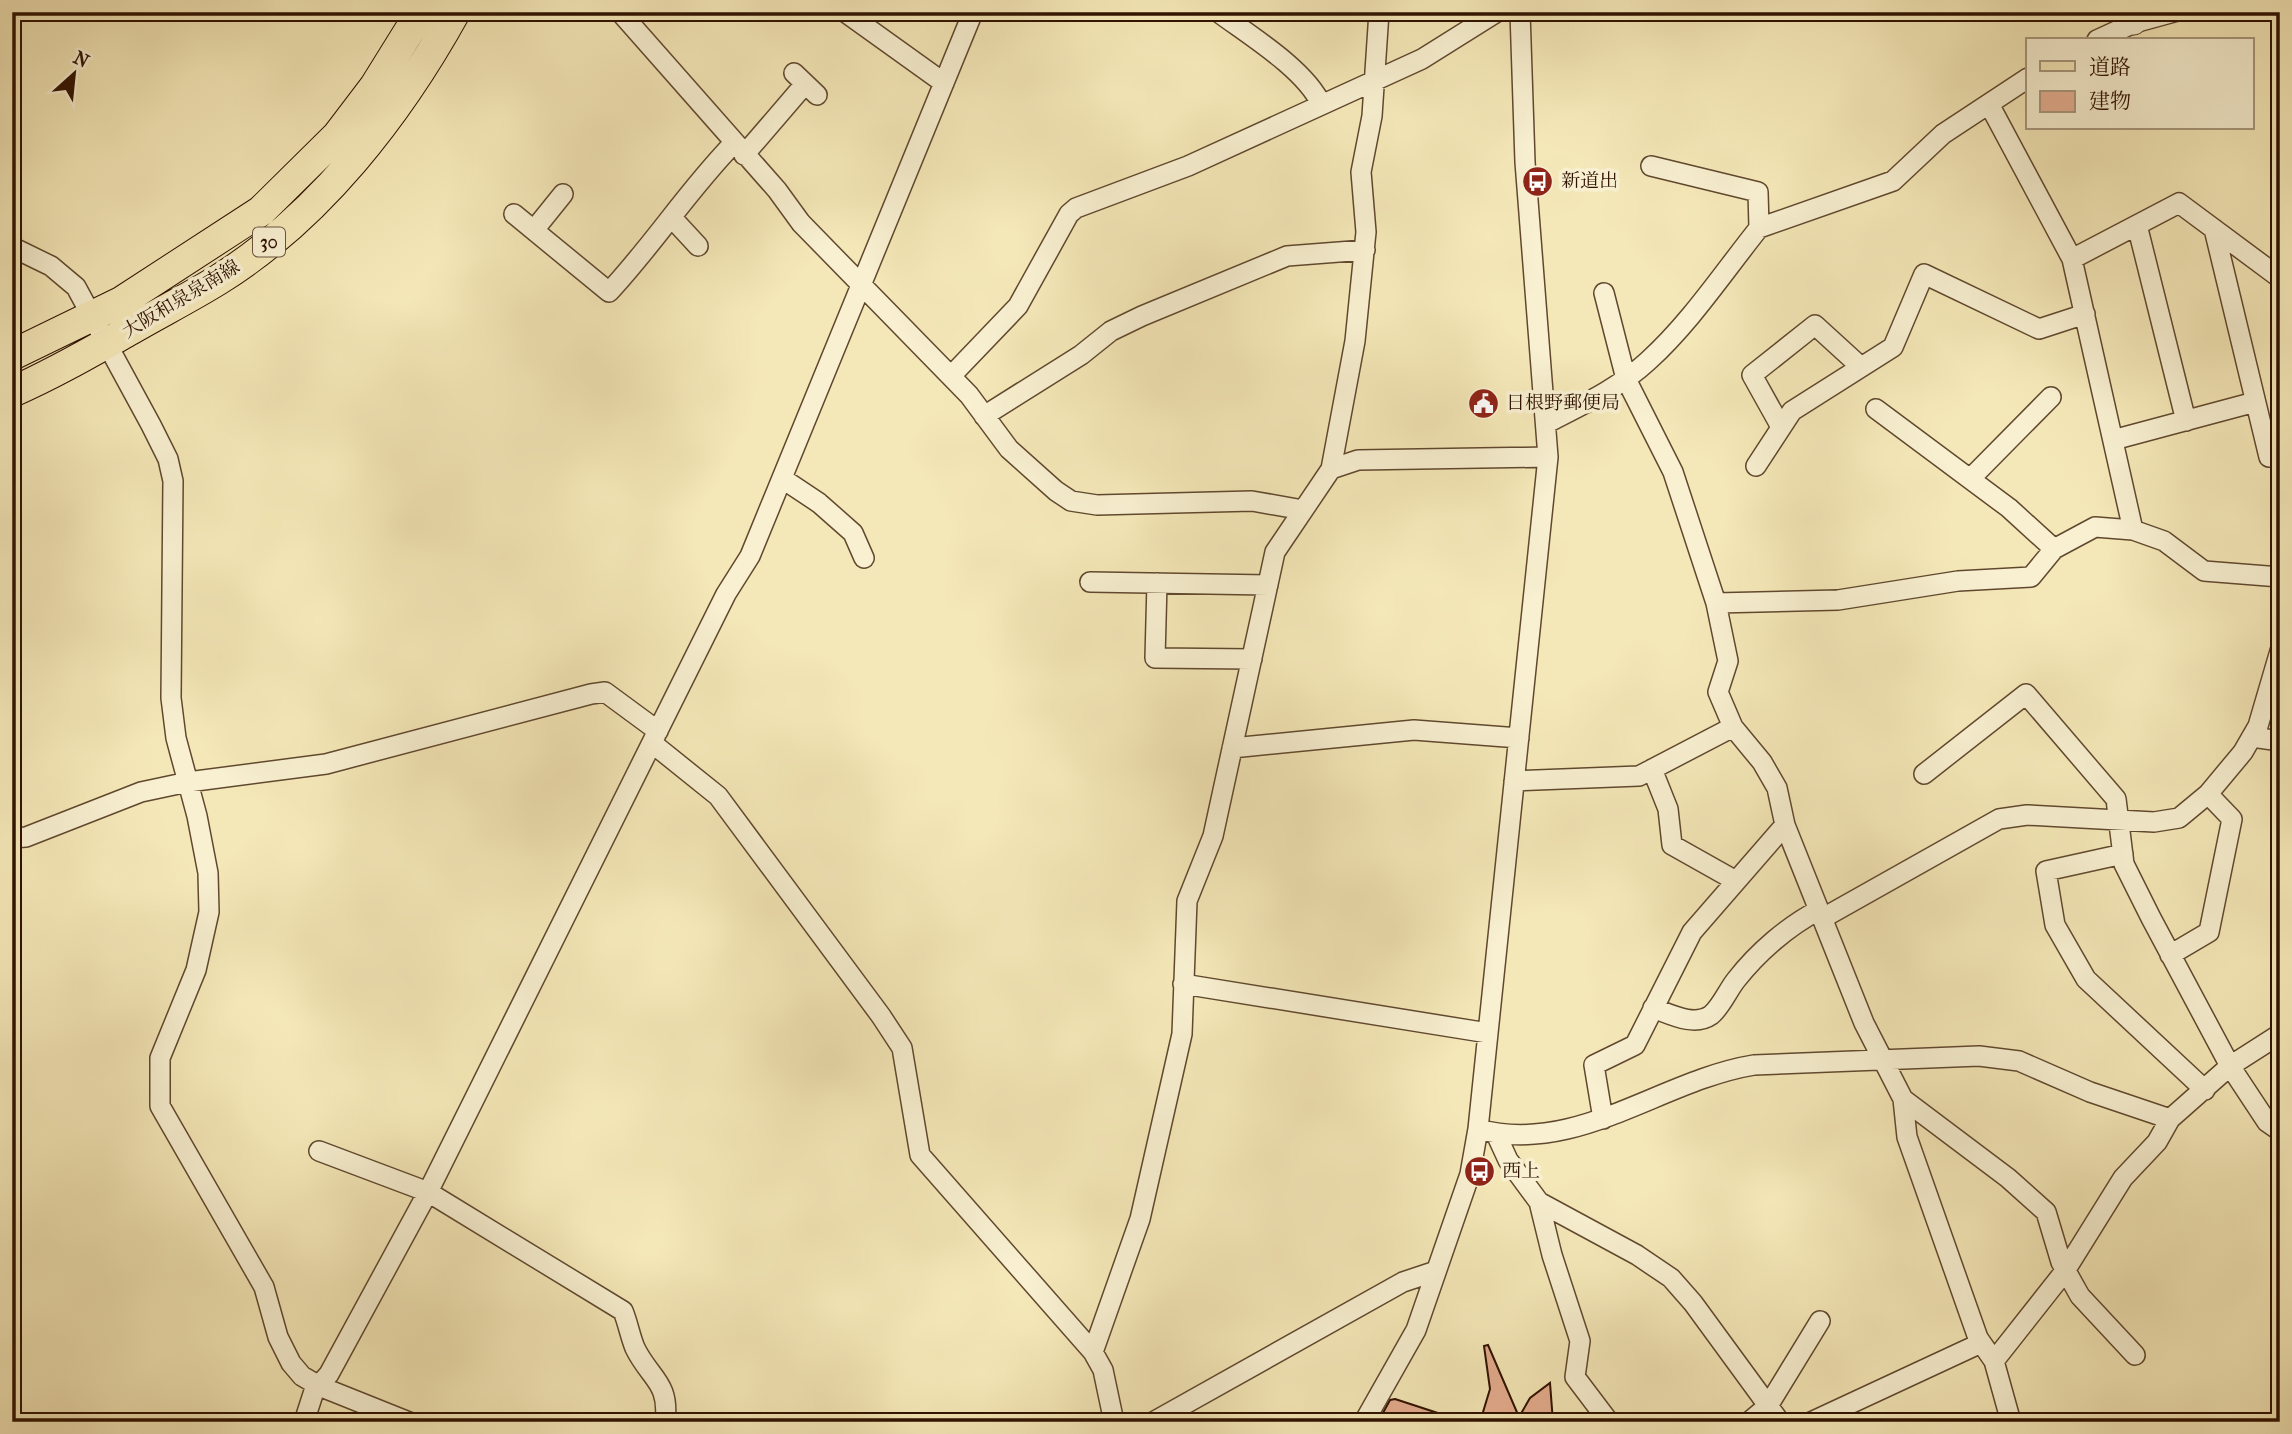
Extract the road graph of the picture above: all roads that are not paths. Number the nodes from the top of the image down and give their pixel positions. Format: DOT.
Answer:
graph roads {
  1 [pos="421,12"];
  2 [pos="455,12"];
  3 [pos="620,12"];
  4 [pos="845,12"];
  5 [pos="972,12"];
  6 [pos="1218,12"];
  7 [pos="1379,12"];
  8 [pos="1497,12"];
  9 [pos="1520,12"];
  10 [pos="2174,12"];
  11 [pos="2131,18"];
  12 [pos="2100,38"];
  13 [pos="1374,79"];
  14 [pos="2026,79"];
  15 [pos="944,83"];
  16 [pos="805,84"];
  17 [pos="1321,104"];
  18 [pos="1989,104"];
  19 [pos="739,149"];
  20 [pos="1651,166"];
  21 [pos="563,194"];
  22 [pos="514,214"];
  23 [pos="673,219"];
  24 [pos="2137,225"];
  25 [pos="1759,228"];
  26 [pos="2214,229"];
  27 [pos="534,230"];
  28 [pos="698,246"];
  29 [pos="12,247"];
  30 [pos="1365,250"];
  31 [pos="2072,259"];
  32 [pos="2280,278"];
  33 [pos="862,286"];
  34 [pos="1604,293"];
  35 [pos="2085,314"];
  36 [pos="95,316"];
  37 [pos="107,343"];
  38 [pos="12,355"];
  39 [pos="1861,367"];
  40 [pos="951,376"];
  41 [pos="1626,379"];
  42 [pos="12,392"];
  43 [pos="2051,397"];
  44 [pos="2255,402"];
  45 [pos="1876,409"];
  46 [pos="984,416"];
  47 [pos="2186,421"];
  48 [pos="1547,423"];
  49 [pos="1781,427"];
  50 [pos="2113,440"];
  51 [pos="2280,453"];
  52 [pos="1548,457"];
  53 [pos="1756,466"];
  54 [pos="1331,470"];
  55 [pos="783,479"];
  56 [pos="1970,479"];
  57 [pos="1303,510"];
  58 [pos="2133,530"];
  59 [pos="2054,549"];
  60 [pos="864,558"];
  61 [pos="2280,577"];
  62 [pos="1090,582"];
  63 [pos="1157,583"];
  64 [pos="1268,585"];
  65 [pos="1716,603"];
  66 [pos="2280,651"];
  67 [pos="1252,659"];
  68 [pos="1733,727"];
  69 [pos="655,737"];
  70 [pos="2252,737"];
  71 [pos="1519,738"];
  72 [pos="2280,741"];
  73 [pos="1232,748"];
  74 [pos="1652,769"];
  75 [pos="1924,774"];
  76 [pos="1514,781"];
  77 [pos="188,782"];
  78 [pos="2208,794"];
  79 [pos="2119,818"];
  80 [pos="1785,825"];
  81 [pos="12,838"];
  82 [pos="2123,854"];
  83 [pos="1736,881"];
  84 [pos="1821,914"];
  85 [pos="2170,955"];
  86 [pos="1184,984"];
  87 [pos="1654,1007"];
  88 [pos="1488,1033"];
  89 [pos="2280,1034"];
  90 [pos="1886,1061"];
  91 [pos="2230,1066"];
  92 [pos="2205,1090"];
  93 [pos="1903,1099"];
  94 [pos="1603,1119"];
  95 [pos="2170,1119"];
  96 [pos="2280,1131"];
  97 [pos="1487,1132"];
  98 [pos="319,1151"];
  99 [pos="428,1192"];
  100 [pos="1539,1202"];
  101 [pos="2065,1271"];
  102 [pos="1433,1272"];
  103 [pos="1820,1321"];
  104 [pos="1981,1343"];
  105 [pos="1093,1352"];
  106 [pos="2135,1355"];
  107 [pos="1994,1361"];
  108 [pos="319,1386"];
  109 [pos="1774,1414"];
  110 [pos="304,1422"];
  111 [pos="410,1422"];
  112 [pos="665,1422"];
  113 [pos="1114,1422"];
  114 [pos="1153,1422"];
  115 [pos="1364,1422"];
  116 [pos="1609,1422"];
  117 [pos="1749,1422"];
  118 [pos="1811,1422"];
  119 [pos="2011,1422"];
  1 -- 36 [label="main road, 大阪和泉泉南線 / 30"];
  2 -- 37 [label="main road, 大阪和泉泉南線 / 30"];
  3 -- 19 [label="street"];
  4 -- 15 [label="street"];
  5 -- 15 [label="street"];
  6 -- 17 [label="street"];
  7 -- 13 [label="street"];
  8 -- 13 [label="street"];
  9 -- 48 [label="street"];
  10 -- 11 [label="street"];
  11 -- 12 [label="street"];
  13 -- 17 [label="street"];
  13 -- 30 [label="street"];
  14 -- 18 [label="street"];
  15 -- 33 [label="street"];
  16 -- 19 [label="street"];
  17 -- 40 [label="street"];
  18 -- 25 [label="street"];
  18 -- 31 [label="street"];
  19 -- 23 [label="street"];
  19 -- 33 [label="street"];
  20 -- 25 [label="street"];
  21 -- 27 [label="street"];
  22 -- 27 [label="street"];
  23 -- 27 [label="street"];
  23 -- 28 [label="street"];
  24 -- 26 [label="street"];
  24 -- 31 [label="street"];
  24 -- 47 [label="street"];
  25 -- 41 [label="street"];
  26 -- 32 [label="street"];
  26 -- 44 [label="street"];
  29 -- 36 [label="street"];
  30 -- 46 [label="street"];
  30 -- 54 [label="street"];
  31 -- 35 [label="street"];
  33 -- 40 [label="street"];
  33 -- 55 [label="street"];
  34 -- 41 [label="street"];
  35 -- 39 [label="street"];
  35 -- 50 [label="street"];
  36 -- 37 [label="street"];
  36 -- 38 [label="main road, 大阪和泉泉南線 / 30"];
  37 -- 42 [label="main road, 大阪和泉泉南線 / 30"];
  37 -- 77 [label="street"];
  39 -- 49 [label="street"];
  39 -- 49 [label="street"];
  40 -- 46 [label="street"];
  41 -- 48 [label="street"];
  41 -- 65 [label="street"];
  43 -- 56 [label="street"];
  44 -- 47 [label="street"];
  44 -- 51 [label="street"];
  45 -- 56 [label="street"];
  46 -- 57 [label="street"];
  47 -- 50 [label="street"];
  48 -- 52 [label="street"];
  49 -- 53 [label="street"];
  50 -- 58 [label="street"];
  52 -- 54 [label="street"];
  52 -- 71 [label="street"];
  54 -- 57 [label="street"];
  55 -- 60 [label="street"];
  55 -- 69 [label="street"];
  56 -- 59 [label="street"];
  57 -- 64 [label="street"];
  58 -- 59 [label="street"];
  58 -- 61 [label="street"];
  59 -- 65 [label="street"];
  62 -- 63 [label="street"];
  63 -- 64 [label="street"];
  63 -- 67 [label="street"];
  64 -- 67 [label="street"];
  65 -- 68 [label="street"];
  66 -- 70 [label="street"];
  67 -- 73 [label="street"];
  68 -- 74 [label="street"];
  68 -- 80 [label="street"];
  69 -- 77 [label="street"];
  69 -- 99 [label="street"];
  69 -- 105 [label="street"];
  70 -- 72 [label="street"];
  70 -- 78 [label="street"];
  71 -- 73 [label="street"];
  71 -- 76 [label="street"];
  73 -- 86 [label="street"];
  74 -- 76 [label="street"];
  74 -- 83 [label="street"];
  75 -- 79 [label="street"];
  76 -- 88 [label="street"];
  77 -- 81 [label="street"];
  77 -- 108 [label="street"];
  78 -- 79 [label="street"];
  78 -- 85 [label="street"];
  79 -- 82 [label="street"];
  79 -- 84 [label="street"];
  80 -- 83 [label="street"];
  80 -- 84 [label="street"];
  82 -- 85 [label="street"];
  82 -- 92 [label="street"];
  83 -- 87 [label="street"];
  84 -- 87 [label="street"];
  84 -- 90 [label="street"];
  85 -- 91 [label="street"];
  86 -- 88 [label="street"];
  86 -- 105 [label="street"];
  87 -- 94 [label="street"];
  88 -- 97 [label="street"];
  89 -- 91 [label="street"];
  90 -- 93 [label="street"];
  90 -- 94 [label="street"];
  90 -- 95 [label="street"];
  91 -- 92 [label="street"];
  91 -- 96 [label="street"];
  92 -- 95 [label="street"];
  93 -- 101 [label="street"];
  93 -- 104 [label="street"];
  94 -- 97 [label="street"];
  95 -- 101 [label="street"];
  97 -- 100 [label="street"];
  97 -- 102 [label="street"];
  98 -- 99 [label="street"];
  99 -- 108 [label="street"];
  99 -- 112 [label="street"];
  100 -- 109 [label="street"];
  100 -- 116 [label="street"];
  101 -- 106 [label="street"];
  101 -- 107 [label="street"];
  102 -- 114 [label="street"];
  102 -- 115 [label="street"];
  103 -- 109 [label="street"];
  104 -- 107 [label="street"];
  104 -- 118 [label="street"];
  105 -- 113 [label="street"];
  107 -- 119 [label="street"];
  108 -- 110 [label="street"];
  108 -- 111 [label="street"];
  109 -- 117 [label="street"];
}
